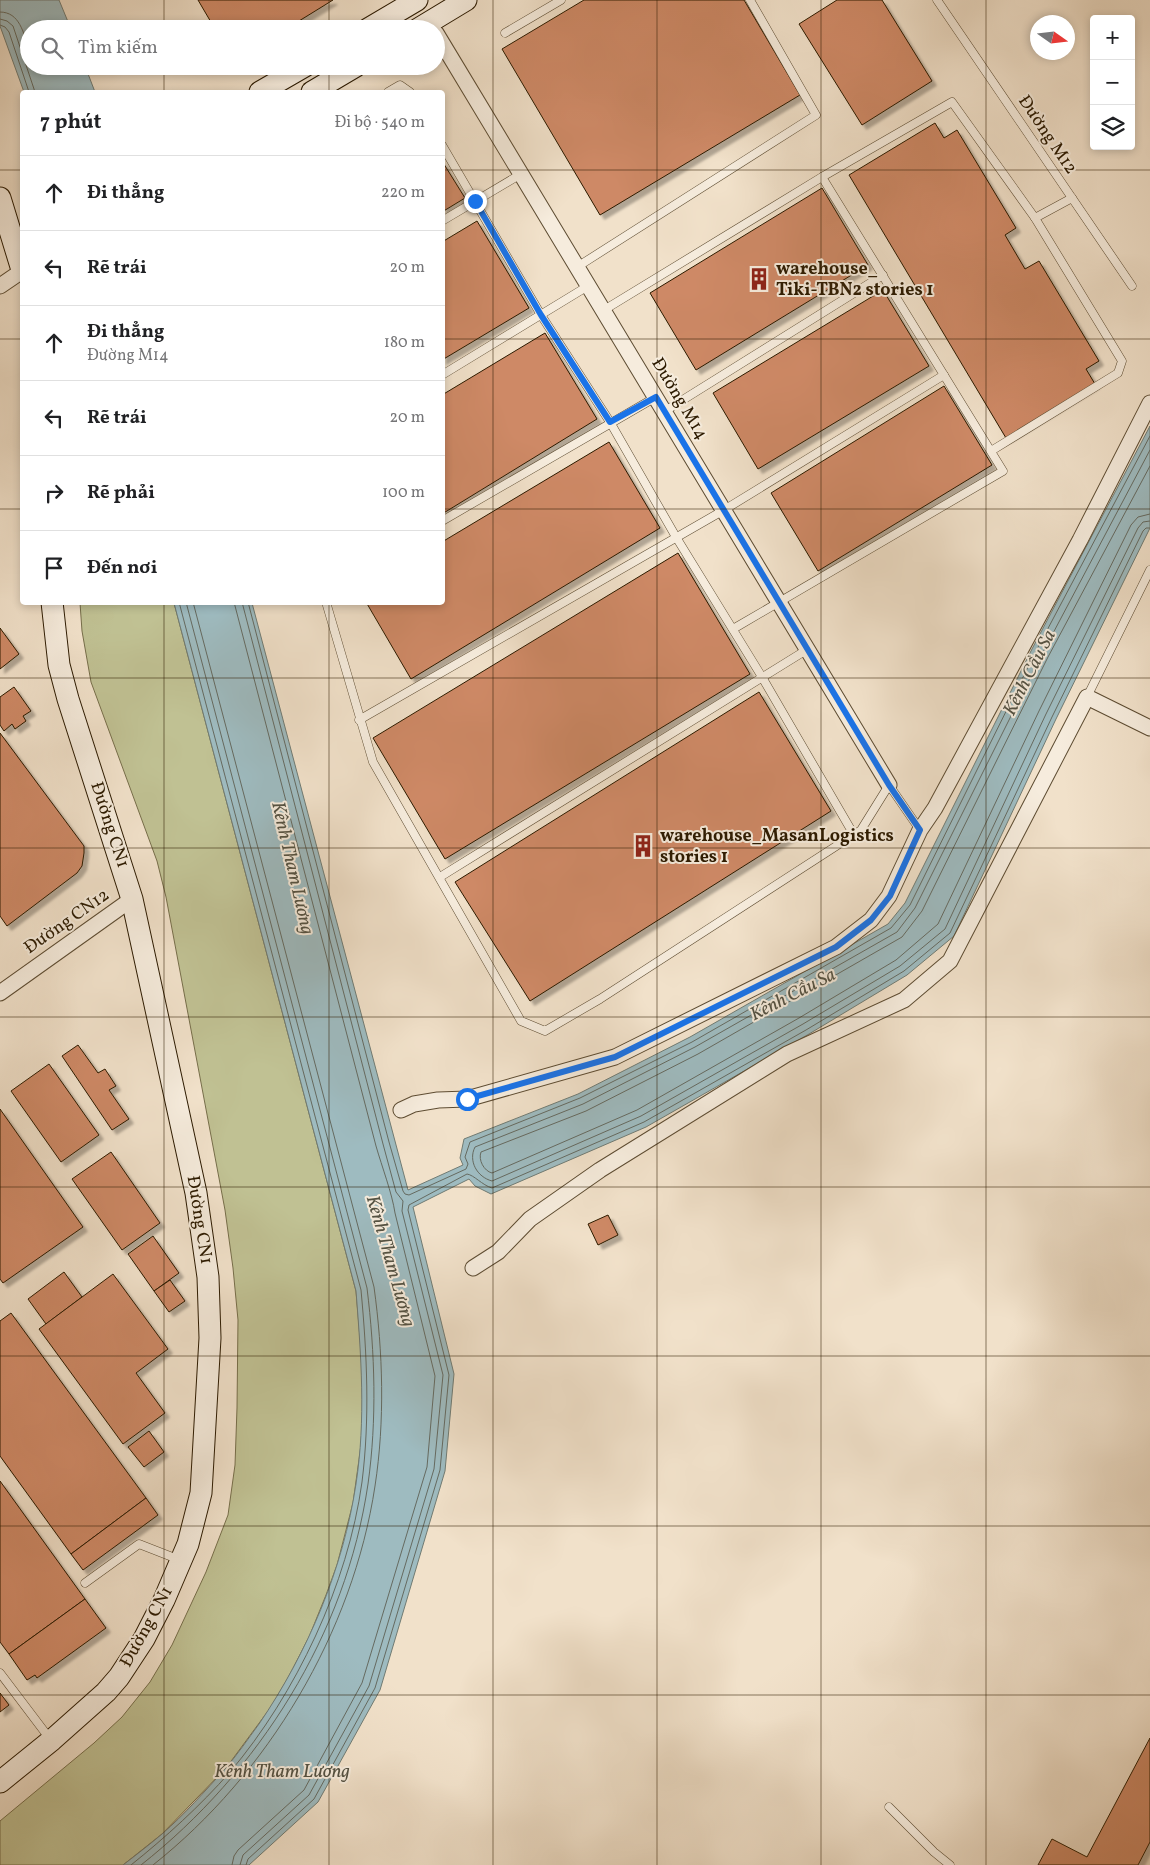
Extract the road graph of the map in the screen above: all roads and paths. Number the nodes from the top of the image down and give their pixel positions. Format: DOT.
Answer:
graph roads {
  1 [pos="416,0"];
  2 [pos="466,0"];
  3 [pos="562,0"];
  4 [pos="750,0"];
  5 [pos="937,0"];
  6 [pos="383,20"];
  7 [pos="425,20"];
  8 [pos="440,20"];
  9 [pos="505,32"];
  10 [pos="445,53"];
  11 [pos="289,75"];
  12 [pos="341,75"];
  13 [pos="263,90"];
  14 [pos="315,90"];
  15 [pos="391,90"];
  16 [pos="407,90"];
  17 [pos="445,149"];
  18 [pos="521,174"];
  19 [pos="822,177"];
  20 [pos="0,198"];
  21 [pos="1072,198"];
  22 [pos="475,201"];
  23 [pos="1035,218"];
  24 [pos="445,219"];
  25 [pos="20,263"];
  26 [pos="577,267"];
  27 [pos="20,271"];
  28 [pos="883,275"];
  29 [pos="0,286"];
  30 [pos="588,286"];
  31 [pos="1132,286"];
  32 [pos="604,310"];
  33 [pos="541,315"];
  34 [pos="445,373"];
  35 [pos="944,375"];
  36 [pos="656,397"];
  37 [pos="1150,403"];
  38 [pos="665,411"];
  39 [pos="610,422"];
  40 [pos="991,451"];
  41 [pos="724,510"];
  42 [pos="445,519"];
  43 [pos="676,537"];
  44 [pos="1150,570"];
  45 [pos="780,602"];
  46 [pos="52,605"];
  47 [pos="327,605"];
  48 [pos="732,629"];
  49 [pos="808,649"];
  50 [pos="762,677"];
  51 [pos="1087,697"];
  52 [pos="359,720"];
  53 [pos="1150,728"];
  54 [pos="889,785"];
  55 [pos="920,830"];
  56 [pos="854,835"];
  57 [pos="440,877"];
  58 [pos="132,899"];
  59 [pos="0,993"];
  60 [pos="401,1110"];
  61 [pos="473,1268"];
  62 [pos="182,1561"];
  63 [pos="85,1583"];
  64 [pos="0,1673"];
  65 [pos="52,1740"];
  66 [pos="0,1782"];
  67 [pos="889,1807"];
  68 [pos="950,1865"];
  1 -- 6 [label="street"];
  1 -- 7 [label="street, Đường M14"];
  2 -- 8 [label="street"];
  3 -- 9 [label="lane"];
  4 -- 26 [label="lane"];
  5 -- 21 [label="lane, Đường M12"];
  10 -- 18 [label="street, Đường M14"];
  11 -- 13 [label="street"];
  12 -- 14 [label="street"];
  15 -- 16 [label="lane"];
  17 -- 22 [label="lane"];
  18 -- 22 [label="lane"];
  18 -- 26 [label="street, Đường M14"];
  19 -- 23 [label="lane"];
  19 -- 28 [label="lane"];
  19 -- 32 [label="lane"];
  20 -- 25 [label="street"];
  21 -- 23 [label="lane"];
  21 -- 31 [label="lane, Đường M12"];
  22 -- 24 [label="lane"];
  22 -- 33 [label="lane"];
  23 -- 40 [label="lane"];
  26 -- 30 [label="street, Đường M14"];
  27 -- 29 [label="street"];
  28 -- 35 [label="lane"];
  28 -- 38 [label="lane"];
  30 -- 32 [label="street, Đường M14"];
  30 -- 33 [label="lane"];
  32 -- 36 [label="street, Đường M14"];
  33 -- 34 [label="lane"];
  33 -- 39 [label="lane"];
  35 -- 40 [label="lane"];
  35 -- 41 [label="lane"];
  36 -- 38 [label="street, Đường M14"];
  36 -- 39 [label="lane"];
  37 -- 55 [label="street"];
  38 -- 41 [label="street, Đường M14"];
  39 -- 42 [label="lane"];
  39 -- 43 [label="lane"];
  40 -- 45 [label="lane"];
  41 -- 43 [label="lane"];
  41 -- 45 [label="street, Đường M14"];
  43 -- 48 [label="lane"];
  43 -- 52 [label="lane"];
  44 -- 51 [label="lane"];
  45 -- 48 [label="lane"];
  45 -- 49 [label="street, Đường M14"];
  46 -- 58 [label="street, Đường CN1"];
  47 -- 52 [label="lane"];
  48 -- 50 [label="lane"];
  49 -- 50 [label="lane"];
  49 -- 54 [label="street, Đường M14"];
  50 -- 56 [label="lane"];
  50 -- 57 [label="lane"];
  51 -- 53 [label="street"];
  51 -- 61 [label="street"];
  52 -- 57 [label="lane"];
  54 -- 55 [label="lane"];
  54 -- 56 [label="lane"];
  55 -- 60 [label="street"];
  56 -- 57 [label="lane"];
  58 -- 59 [label="street, Đường CN12"];
  58 -- 62 [label="street, Đường CN1"];
  62 -- 63 [label="lane"];
  62 -- 65 [label="street, Đường CN1"];
  64 -- 65 [label="lane"];
  65 -- 66 [label="street, Đường CN1"];
  67 -- 68 [label="lane"];
}
